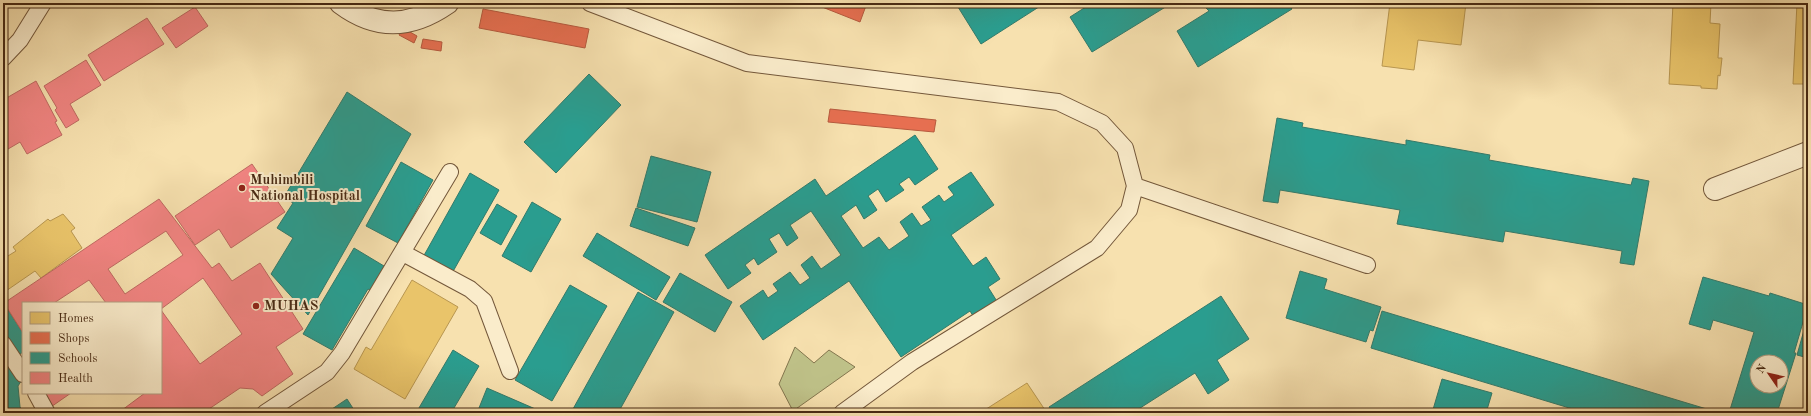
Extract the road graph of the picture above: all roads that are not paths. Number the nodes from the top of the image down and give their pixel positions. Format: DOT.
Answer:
graph roads {
  1 [pos="43,3"];
  2 [pos="341,3"];
  3 [pos="447,3"];
  4 [pos="590,3"];
  5 [pos="3,58"];
  6 [pos="1808,153"];
  7 [pos="450,172"];
  8 [pos="1135,186"];
  9 [pos="1714,189"];
  10 [pos="403,253"];
  11 [pos="1366,265"];
  12 [pos="3,344"];
  13 [pos="510,370"];
  14 [pos="22,372"];
  15 [pos="37,394"];
  16 [pos="47,413"];
  17 [pos="265,413"];
  18 [pos="842,413"];
  1 -- 5 [label="lane"];
  2 -- 3 [label="street"];
  4 -- 8 [label="lane"];
  6 -- 9 [label="street"];
  7 -- 10 [label="lane"];
  8 -- 11 [label="lane"];
  8 -- 18 [label="lane"];
  10 -- 13 [label="lane"];
  10 -- 17 [label="lane"];
  12 -- 14 [label="lane"];
  15 -- 16 [label="lane"];
}
